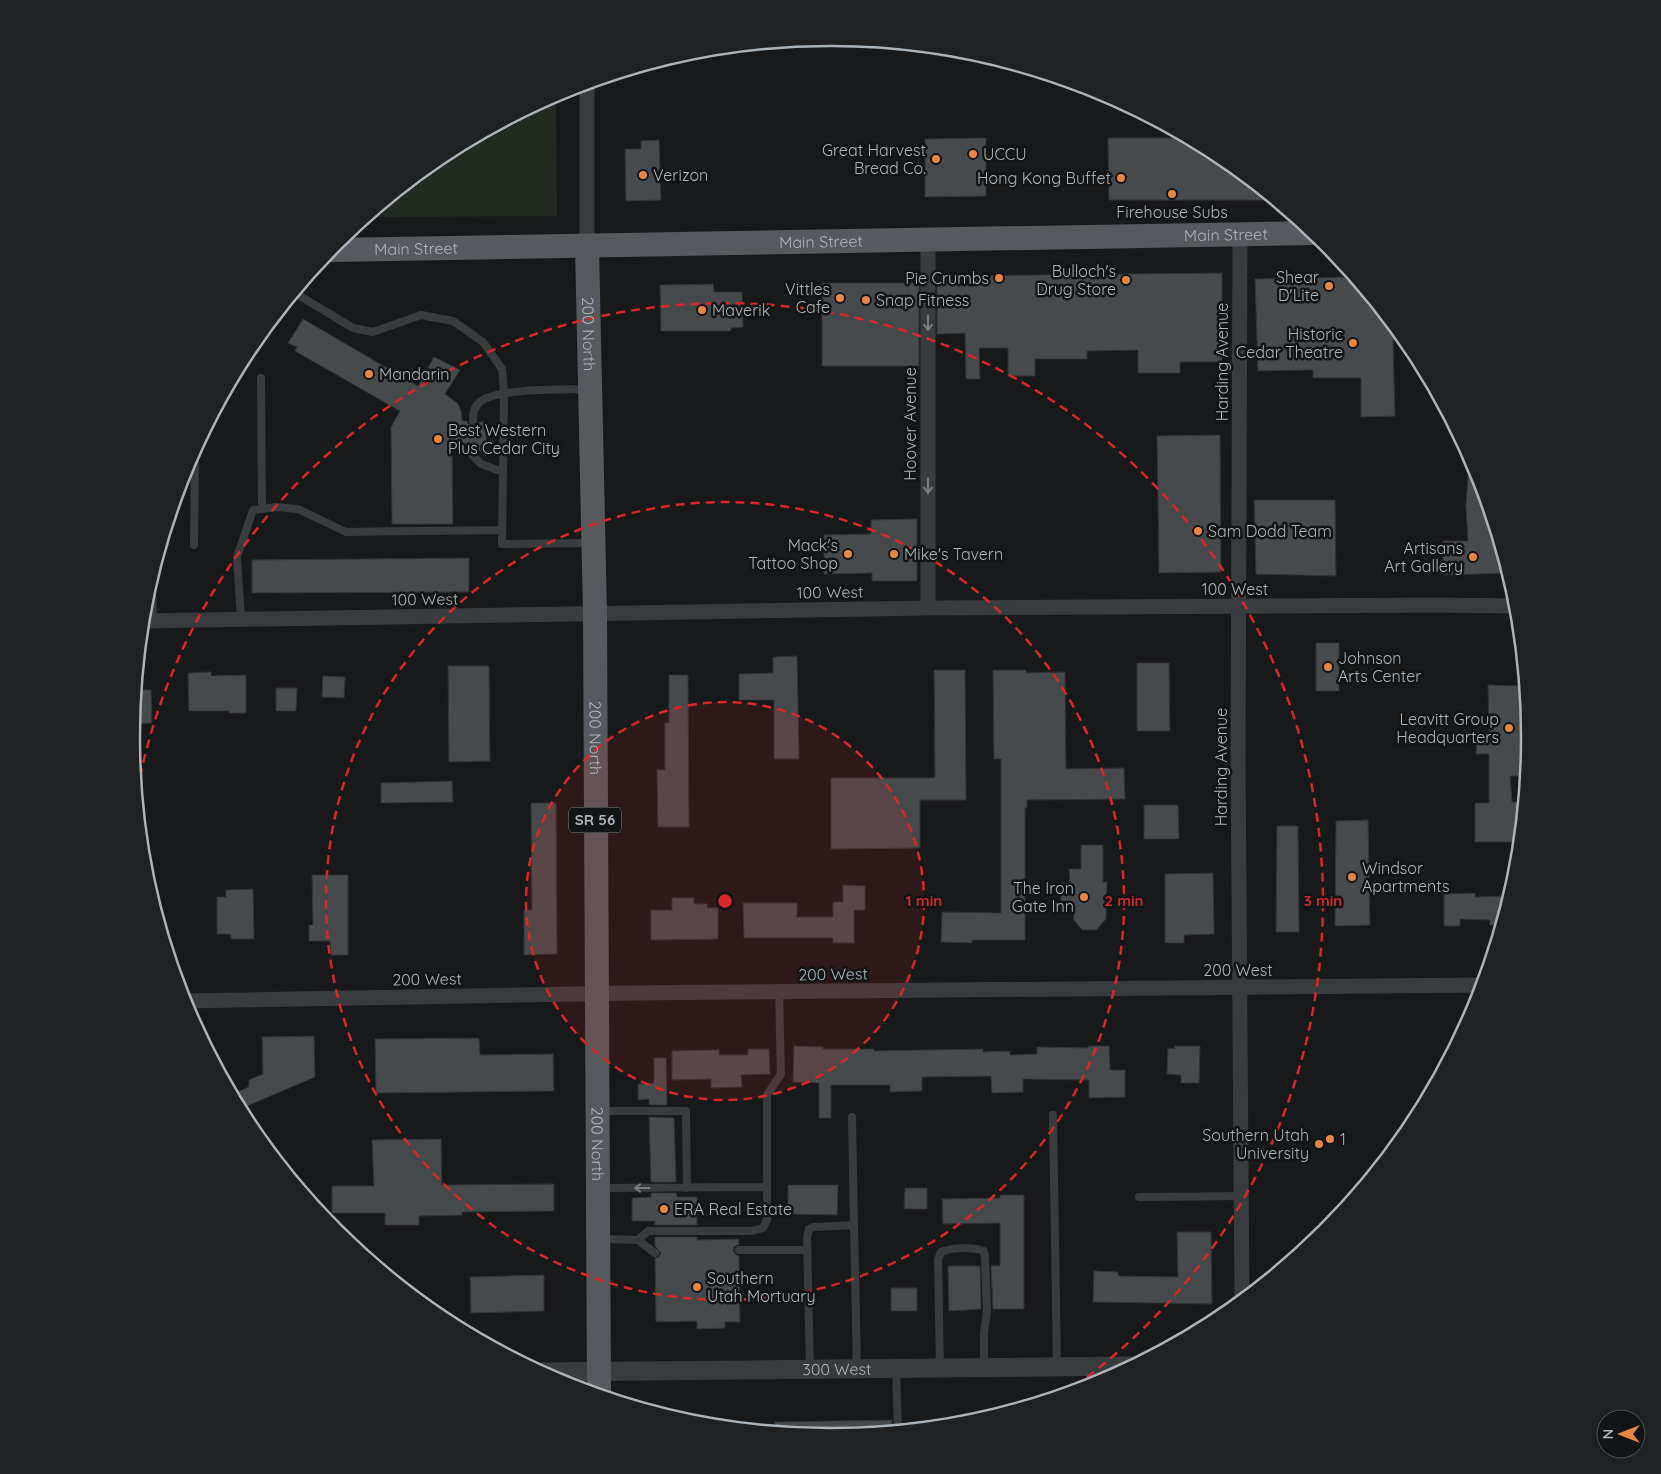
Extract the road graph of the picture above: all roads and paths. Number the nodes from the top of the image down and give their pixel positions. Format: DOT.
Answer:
graph roads {
  1 [pos="587,91"];
  2 [pos="1301,232"];
  3 [pos="1240,233"];
  4 [pos="928,239"];
  5 [pos="587,246"];
  6 [pos="341,250"];
  7 [pos="299,296"];
  8 [pos="261,378"];
  9 [pos="590,388"];
  10 [pos="504,392"];
  11 [pos="473,421"];
  12 [pos="473,451"];
  13 [pos="195,467"];
  14 [pos="503,472"];
  15 [pos="262,509"];
  16 [pos="502,530"];
  17 [pos="593,543"];
  18 [pos="194,545"];
  19 [pos="1509,606"];
  20 [pos="1240,607"];
  21 [pos="928,608"];
  22 [pos="595,614"];
  23 [pos="241,619"];
  24 [pos="150,621"];
  25 [pos="1475,985"];
  26 [pos="1240,987"];
  27 [pos="779,992"];
  28 [pos="596,994"];
  29 [pos="192,1000"];
  30 [pos="597,1112"];
  31 [pos="1053,1116"];
  32 [pos="852,1117"];
  33 [pos="767,1187"];
  34 [pos="597,1188"];
  35 [pos="687,1188"];
  36 [pos="1241,1196"];
  37 [pos="1139,1197"];
  38 [pos="854,1225"];
  39 [pos="598,1238"];
  40 [pos="638,1240"];
  41 [pos="739,1250"];
  42 [pos="807,1250"];
  43 [pos="655,1253"];
  44 [pos="1242,1291"];
  45 [pos="1057,1366"];
  46 [pos="1116,1366"];
  47 [pos="984,1367"];
  48 [pos="896,1368"];
  49 [pos="940,1368"];
  50 [pos="810,1369"];
  51 [pos="857,1369"];
  52 [pos="575,1379"];
  53 [pos="598,1383"];
  54 [pos="898,1424"];
  1 -- 5 [label="street, 200 North"];
  2 -- 3 [label="main road, Main Street"];
  3 -- 4 [label="main road, Main Street"];
  3 -- 20 [label="street, Harding Avenue"];
  4 -- 5 [label="main road, Main Street"];
  4 -- 21 [label="street, Hoover Avenue, one-way"];
  5 -- 6 [label="main road, Main Street"];
  5 -- 9 [label="main road, 200 North / SR 56"];
  7 -- 10 [label="lane"];
  8 -- 15 [label="lane"];
  9 -- 10 [label="lane"];
  9 -- 17 [label="main road, 200 North / SR 56"];
  10 -- 11 [label="lane"];
  10 -- 14 [label="lane"];
  12 -- 14 [label="lane"];
  13 -- 18 [label="lane"];
  14 -- 16 [label="lane"];
  15 -- 16 [label="lane"];
  15 -- 23 [label="lane"];
  16 -- 17 [label="lane"];
  17 -- 22 [label="main road, 200 North / SR 56"];
  19 -- 20 [label="street, 100 West"];
  20 -- 21 [label="street, 100 West"];
  20 -- 26 [label="street, Harding Avenue"];
  21 -- 22 [label="street, 100 West"];
  22 -- 23 [label="street, 100 West"];
  22 -- 28 [label="main road, 200 North / SR 56"];
  23 -- 24 [label="street, 100 West"];
  25 -- 26 [label="street, 200 West"];
  26 -- 27 [label="street, 200 West"];
  26 -- 36 [label="street, Harding Avenue"];
  27 -- 28 [label="street, 200 West"];
  27 -- 33 [label="lane"];
  28 -- 29 [label="street, 200 West"];
  28 -- 30 [label="main road, 200 North / SR 56"];
  30 -- 34 [label="main road, 200 North / SR 56"];
  30 -- 35 [label="lane"];
  31 -- 45 [label="lane"];
  32 -- 38 [label="lane"];
  33 -- 35 [label="lane"];
  33 -- 40 [label="lane"];
  35 -- 34 [label="lane, one-way"];
  34 -- 39 [label="main road, 200 North / SR 56"];
  36 -- 37 [label="lane"];
  36 -- 44 [label="street, Harding Avenue"];
  38 -- 42 [label="lane"];
  38 -- 51 [label="lane"];
  39 -- 40 [label="lane"];
  39 -- 53 [label="main road, 200 North / SR 56"];
  40 -- 43 [label="lane"];
  41 -- 42 [label="lane"];
  42 -- 50 [label="lane"];
  45 -- 46 [label="street, 300 West"];
  45 -- 47 [label="street, 300 West"];
  47 -- 49 [label="street, 300 West"];
  47 -- 49 [label="lane"];
  48 -- 49 [label="street, 300 West"];
  48 -- 51 [label="street, 300 West"];
  48 -- 54 [label="lane"];
  50 -- 51 [label="street, 300 West"];
  50 -- 53 [label="street, 300 West"];
  52 -- 53 [label="street, 300 West"];
}
